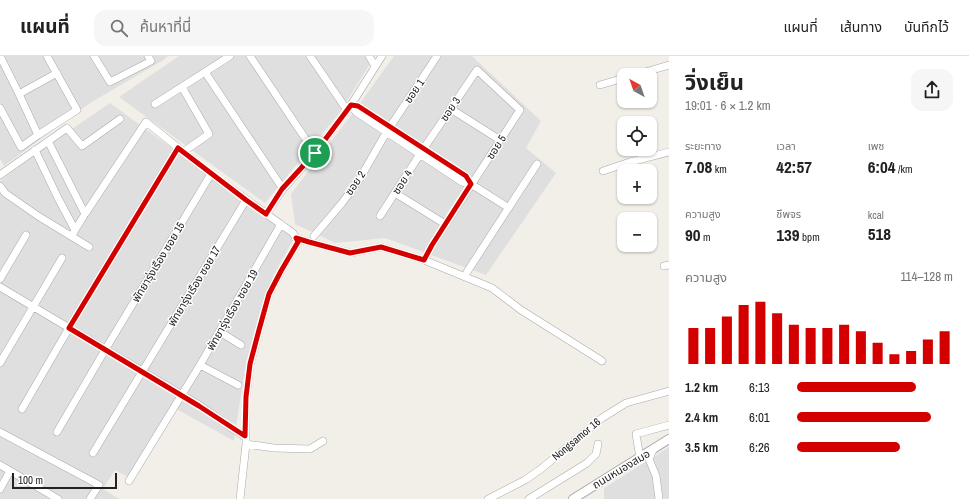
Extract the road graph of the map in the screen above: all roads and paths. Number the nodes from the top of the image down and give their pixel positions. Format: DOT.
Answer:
graph roads {
  1 [pos="47,56"];
  2 [pos="94,56"];
  3 [pos="148,56"];
  4 [pos="230,56"];
  5 [pos="250,56"];
  6 [pos="310,56"];
  7 [pos="369,56"];
  8 [pos="382,56"];
  9 [pos="437,56"];
  10 [pos="3,57"];
  11 [pos="669,65"];
  12 [pos="375,66"];
  13 [pos="657,68"];
  14 [pos="57,72"];
  15 [pos="205,72"];
  16 [pos="617,80"];
  17 [pos="600,85"];
  18 [pos="182,87"];
  19 [pos="19,94"];
  20 [pos="155,104"];
  21 [pos="0,108"];
  22 [pos="349,108"];
  23 [pos="451,109"];
  24 [pos="520,110"];
  25 [pos="120,119"];
  26 [pos="388,129"];
  27 [pos="38,135"];
  28 [pos="500,140"];
  29 [pos="48,141"];
  30 [pos="35,150"];
  31 [pos="180,150"];
  32 [pos="422,152"];
  33 [pos="669,152"];
  34 [pos="315,153"];
  35 [pos="537,164"];
  36 [pos="604,171"];
  37 [pos="211,174"];
  38 [pos="0,175"];
  39 [pos="471,184"];
  40 [pos="0,186"];
  41 [pos="282,189"];
  42 [pos="395,193"];
  43 [pos="246,200"];
  44 [pos="509,208"];
  45 [pos="85,214"];
  46 [pos="266,214"];
  47 [pos="380,216"];
  48 [pos="281,224"];
  49 [pos="445,224"];
  50 [pos="74,233"];
  51 [pos="26,234"];
  52 [pos="314,236"];
  53 [pos="296,238"];
  54 [pos="89,247"];
  55 [pos="62,258"];
  56 [pos="424,260"];
  57 [pos="468,272"];
  58 [pos="0,279"];
  59 [pos="0,288"];
  60 [pos="33,307"];
  61 [pos="69,328"];
  62 [pos="220,332"];
  63 [pos="241,345"];
  64 [pos="105,350"];
  65 [pos="602,361"];
  66 [pos="0,363"];
  67 [pos="200,365"];
  68 [pos="142,372"];
  69 [pos="238,385"];
  70 [pos="669,390"];
  71 [pos="182,396"];
  72 [pos="22,409"];
  73 [pos="669,425"];
  74 [pos="0,432"];
  75 [pos="57,432"];
  76 [pos="246,440"];
  77 [pos="669,440"];
  78 [pos="323,441"];
  79 [pos="598,444"];
  80 [pos="653,450"];
  81 [pos="93,453"];
  82 [pos="640,458"];
  83 [pos="0,465"];
  84 [pos="10,471"];
  85 [pos="129,481"];
  86 [pos="0,489"];
  87 [pos="55,498"];
  88 [pos="577,498"];
  89 [pos="90,499"];
  90 [pos="240,499"];
  91 [pos="488,499"];
  92 [pos="529,499"];
  93 [pos="659,499"];
  1 -- 14 [label="street"];
  2 -- 3 [label="street"];
  4 -- 15 [label="street"];
  5 -- 34 [label="street"];
  6 -- 22 [label="street"];
  7 -- 12 [label="street"];
  8 -- 12 [label="street"];
  9 -- 26 [label="street, ซอย 1"];
  10 -- 19 [label="street"];
  11 -- 13 [label="street"];
  12 -- 22 [label="street"];
  14 -- 19 [label="street"];
  14 -- 27 [label="street"];
  15 -- 18 [label="street"];
  15 -- 41 [label="street"];
  16 -- 17 [label="street"];
  18 -- 20 [label="street"];
  18 -- 31 [label="street"];
  19 -- 27 [label="street"];
  21 -- 27 [label="street"];
  22 -- 26 [label="street"];
  22 -- 34 [label="street"];
  23 -- 24 [label="street, ซอย 3"];
  23 -- 28 [label="street"];
  23 -- 32 [label="street, ซอย 3"];
  24 -- 28 [label="street, ซอย 5"];
  25 -- 29 [label="street"];
  26 -- 32 [label="street"];
  26 -- 52 [label="street, ซอย 2"];
  28 -- 39 [label="street, ซอย 5"];
  29 -- 30 [label="street"];
  29 -- 45 [label="street"];
  30 -- 38 [label="street"];
  30 -- 50 [label="street"];
  31 -- 37 [label="street"];
  31 -- 45 [label="street"];
  31 -- 61 [label="street"];
  32 -- 39 [label="street"];
  32 -- 42 [label="street, ซอย 4"];
  33 -- 36 [label="street"];
  34 -- 41 [label="street"];
  35 -- 44 [label="street"];
  37 -- 43 [label="street"];
  37 -- 64 [label="street, พัทยารุ่งเรือง ซอย 15"];
  39 -- 44 [label="street"];
  39 -- 49 [label="street, ซอย 5"];
  40 -- 50 [label="street"];
  41 -- 46 [label="street"];
  42 -- 47 [label="street, ซอย 4"];
  42 -- 49 [label="street"];
  43 -- 46 [label="street"];
  43 -- 68 [label="street, พัทยารุ่งเรือง ซอย 17"];
  44 -- 57 [label="street"];
  45 -- 50 [label="street"];
  46 -- 48 [label="street"];
  48 -- 53 [label="street"];
  48 -- 62 [label="street, พัทยารุ่งเรือง ซอย 19"];
  49 -- 56 [label="street, ซอย 5"];
  50 -- 54 [label="street"];
  51 -- 58 [label="street"];
  53 -- 56 [label="street"];
  53 -- 76 [label="street"];
  55 -- 60 [label="street"];
  56 -- 65 [label="street"];
  59 -- 60 [label="street"];
  60 -- 61 [label="street"];
  60 -- 66 [label="street"];
  61 -- 64 [label="street"];
  61 -- 72 [label="street"];
  62 -- 63 [label="street"];
  62 -- 67 [label="street, พัทยารุ่งเรือง ซอย 19"];
  64 -- 68 [label="street"];
  64 -- 75 [label="street, พัทยารุ่งเรือง ซอย 15"];
  67 -- 69 [label="street"];
  67 -- 71 [label="street, พัทยารุ่งเรือง ซอย 19"];
  68 -- 71 [label="street"];
  68 -- 81 [label="street, พัทยารุ่งเรือง ซอย 17"];
  70 -- 91 [label="street, Nongsamor 16"];
  71 -- 76 [label="street"];
  71 -- 85 [label="street, พัทยารุ่งเรือง ซอย 19"];
  73 -- 82 [label="street"];
  74 -- 89 [label="street"];
  76 -- 78 [label="street"];
  76 -- 90 [label="street"];
  77 -- 80 [label="street, ถนนหนองสมอ"];
  79 -- 92 [label="street"];
  80 -- 82 [label="street, ถนนหนองสมอ"];
  80 -- 93 [label="street"];
  82 -- 88 [label="street, ถนนหนองสมอ"];
  83 -- 84 [label="street"];
  84 -- 86 [label="street"];
  84 -- 87 [label="street"];
}
